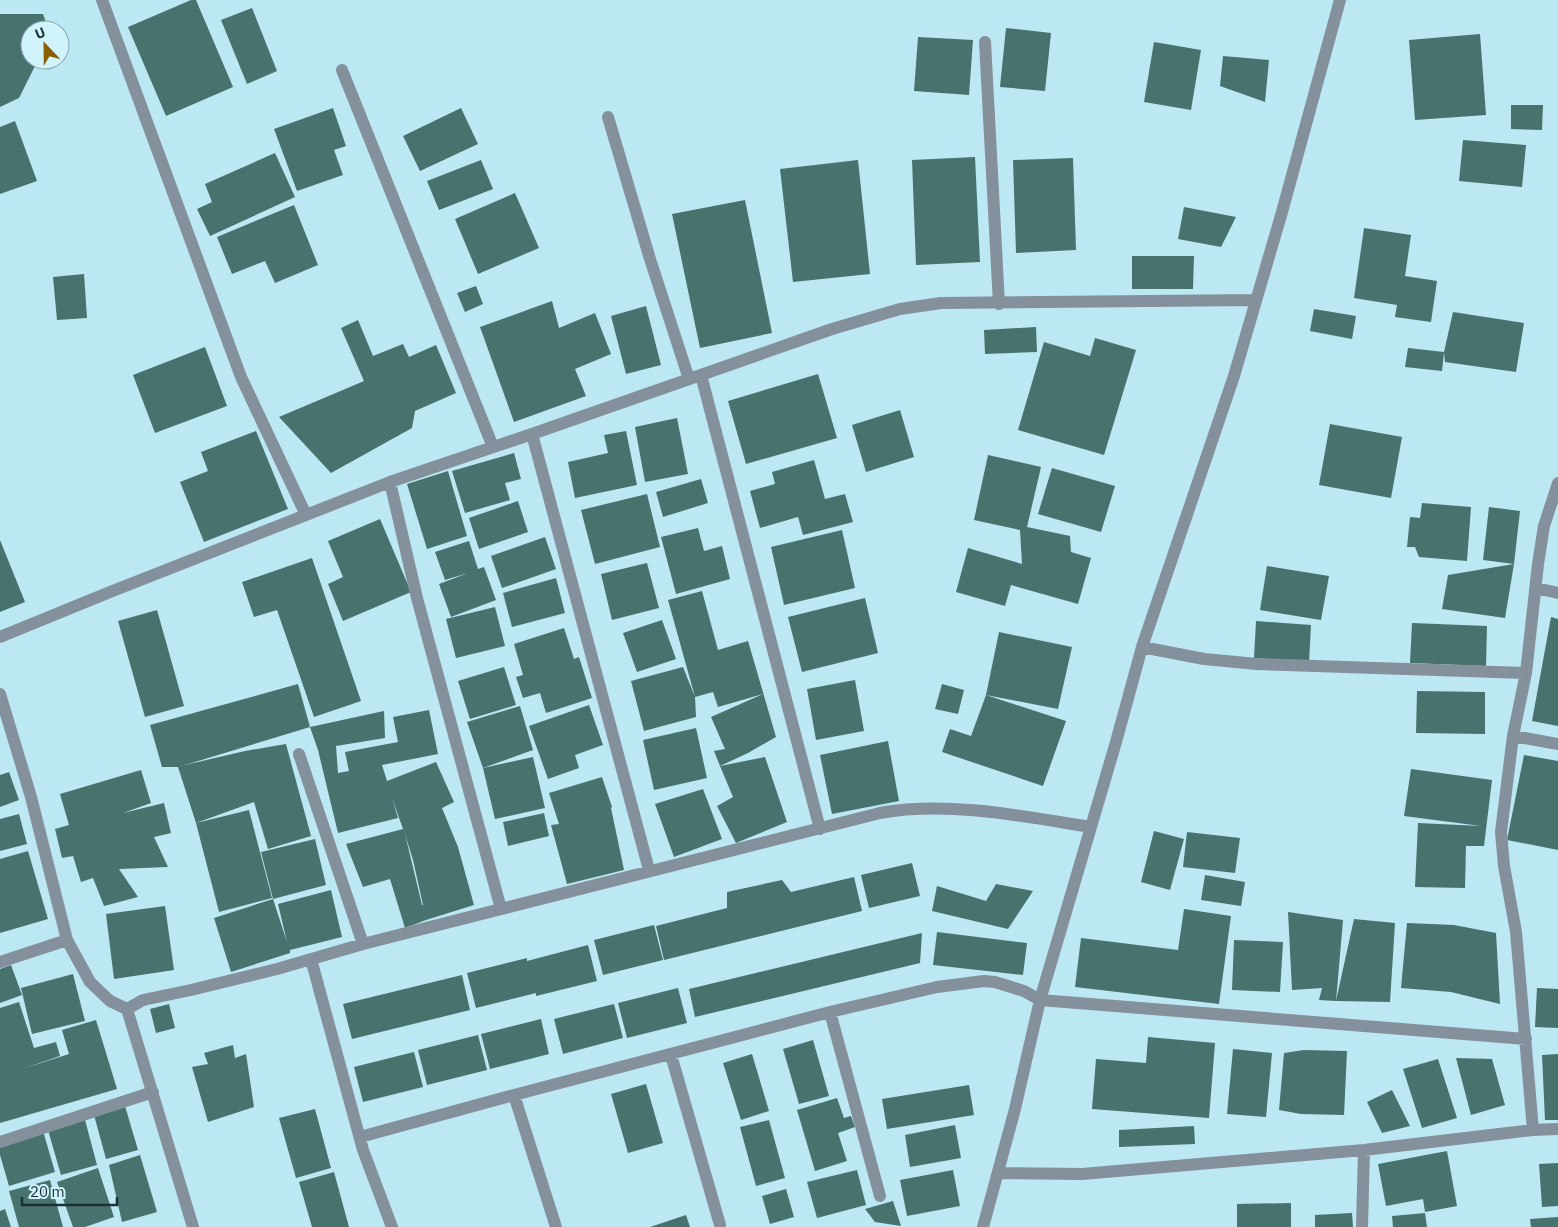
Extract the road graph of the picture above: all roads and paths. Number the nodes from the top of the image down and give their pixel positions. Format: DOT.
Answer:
graph roads {
  1 [pos="102,0"];
  2 [pos="1340,0"];
  3 [pos="985,42"];
  4 [pos="342,70"];
  5 [pos="608,117"];
  6 [pos="1256,300"];
  7 [pos="999,304"];
  8 [pos="695,377"];
  9 [pos="532,434"];
  10 [pos="493,447"];
  11 [pos="390,482"];
  12 [pos="1558,483"];
  13 [pos="306,516"];
  14 [pos="1536,588"];
  15 [pos="1558,593"];
  16 [pos="0,637"];
  17 [pos="1142,647"];
  18 [pos="1526,673"];
  19 [pos="0,694"];
  20 [pos="1513,736"];
  21 [pos="1558,744"];
  22 [pos="299,754"];
  23 [pos="1090,826"];
  24 [pos="820,829"];
  25 [pos="649,870"];
  26 [pos="501,909"];
  27 [pos="67,940"];
  28 [pos="363,944"];
  29 [pos="311,959"];
  30 [pos="0,962"];
  31 [pos="1040,1000"];
  32 [pos="127,1009"];
  33 [pos="830,1012"];
  34 [pos="1526,1039"];
  35 [pos="671,1055"];
  36 [pos="153,1092"];
  37 [pos="514,1095"];
  38 [pos="1533,1130"];
  39 [pos="1558,1130"];
  40 [pos="360,1137"];
  41 [pos="0,1142"];
  42 [pos="1364,1150"];
  43 [pos="998,1173"];
  44 [pos="880,1196"];
  45 [pos="720,1225"];
  46 [pos="193,1227"];
  47 [pos="392,1227"];
  48 [pos="556,1227"];
  49 [pos="983,1227"];
  50 [pos="1362,1227"];
  1 -- 13 [label="street"];
  2 -- 6 [label="street"];
  3 -- 7 [label="street"];
  4 -- 10 [label="street"];
  5 -- 8 [label="street"];
  6 -- 7 [label="street"];
  6 -- 17 [label="street"];
  7 -- 8 [label="street"];
  8 -- 9 [label="street"];
  8 -- 24 [label="street"];
  9 -- 10 [label="street"];
  9 -- 25 [label="street"];
  10 -- 11 [label="street"];
  11 -- 13 [label="street"];
  11 -- 26 [label="street"];
  12 -- 14 [label="street"];
  13 -- 16 [label="street"];
  14 -- 15 [label="street"];
  14 -- 18 [label="street"];
  17 -- 18 [label="street"];
  17 -- 23 [label="street"];
  18 -- 20 [label="street"];
  19 -- 27 [label="street"];
  20 -- 21 [label="street"];
  20 -- 34 [label="street"];
  22 -- 28 [label="street"];
  23 -- 24 [label="street"];
  23 -- 31 [label="street"];
  24 -- 25 [label="street"];
  25 -- 26 [label="street"];
  26 -- 28 [label="street"];
  27 -- 30 [label="street"];
  27 -- 32 [label="street"];
  28 -- 29 [label="street"];
  29 -- 32 [label="street"];
  29 -- 40 [label="street"];
  31 -- 33 [label="street"];
  31 -- 34 [label="street"];
  31 -- 43 [label="street"];
  32 -- 36 [label="street"];
  33 -- 35 [label="street"];
  33 -- 44 [label="street"];
  34 -- 38 [label="street"];
  35 -- 37 [label="street"];
  35 -- 45 [label="street"];
  36 -- 41 [label="street"];
  36 -- 46 [label="street"];
  37 -- 40 [label="street"];
  37 -- 48 [label="street"];
  38 -- 39 [label="street"];
  38 -- 42 [label="street"];
  40 -- 47 [label="street"];
  42 -- 43 [label="street"];
  42 -- 50 [label="street"];
  43 -- 49 [label="street"];
}
